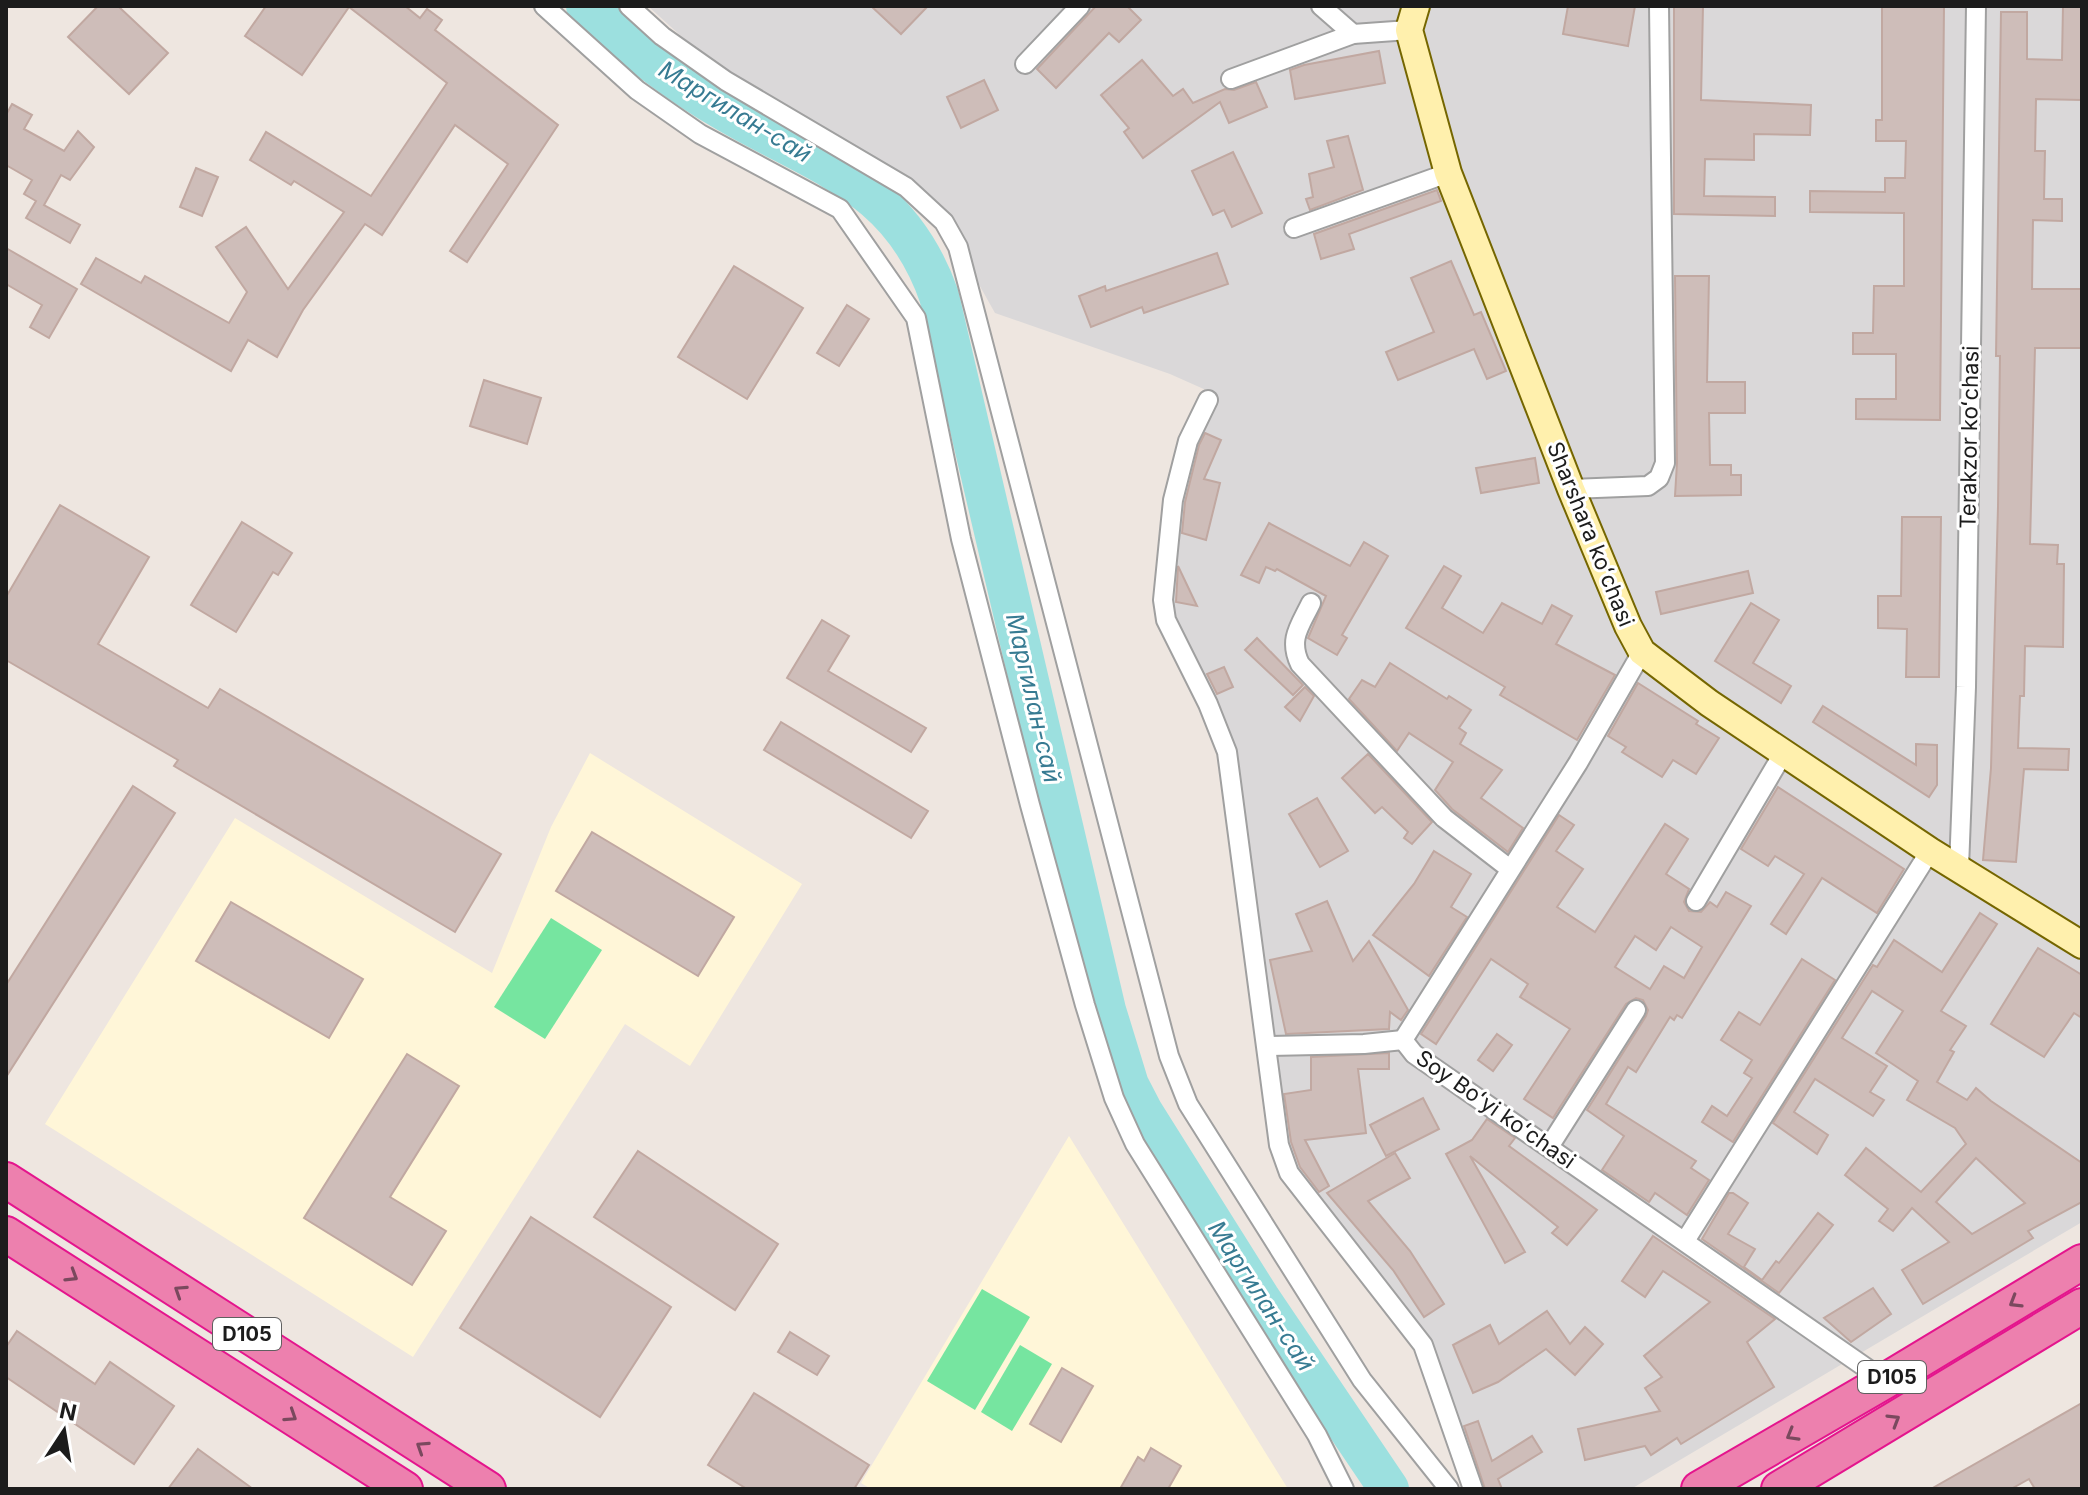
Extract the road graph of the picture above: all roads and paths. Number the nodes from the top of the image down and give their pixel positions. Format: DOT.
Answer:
graph roads {
  1 [pos="544,6"];
  2 [pos="629,6"];
  3 [pos="1080,6"];
  4 [pos="1321,6"];
  5 [pos="1659,6"];
  6 [pos="1976,6"];
  7 [pos="1412,18"];
  8 [pos="1353,34"];
  9 [pos="1025,64"];
  10 [pos="1231,79"];
  11 [pos="1448,173"];
  12 [pos="1294,228"];
  13 [pos="1208,400"];
  14 [pos="1571,489"];
  15 [pos="1311,603"];
  16 [pos="1642,652"];
  17 [pos="1784,752"];
  18 [pos="1930,851"];
  19 [pos="1959,868"];
  20 [pos="1510,869"];
  21 [pos="1696,901"];
  22 [pos="2082,945"];
  23 [pos="1636,1010"];
  24 [pos="1403,1040"];
  25 [pos="1267,1046"];
  26 [pos="1549,1147"];
  27 [pos="6,1180"];
  28 [pos="6,1234"];
  29 [pos="1685,1241"];
  30 [pos="2082,1262"];
  31 [pos="2082,1306"];
  32 [pos="1885,1381"];
  33 [pos="405,1489"];
  34 [pos="488,1489"];
  35 [pos="1344,1489"];
  36 [pos="1449,1489"];
  37 [pos="1473,1489"];
  38 [pos="1699,1489"];
  39 [pos="1779,1489"];
  1 -- 35 [label="street"];
  2 -- 36 [label="street"];
  3 -- 9 [label="street"];
  4 -- 8 [label="street"];
  5 -- 14 [label="street"];
  6 -- 19 [label="street, Terakzor koʻchasi"];
  7 -- 8 [label="street"];
  7 -- 11 [label="street, Sharshara koʻchasi"];
  8 -- 10 [label="street"];
  11 -- 12 [label="street"];
  11 -- 14 [label="street, Sharshara koʻchasi"];
  13 -- 25 [label="street"];
  14 -- 16 [label="street, Sharshara koʻchasi"];
  15 -- 20 [label="street"];
  16 -- 17 [label="street, Sharshara koʻchasi"];
  16 -- 20 [label="street, Soy Boʻyi koʻchasi"];
  17 -- 18 [label="street, Sharshara koʻchasi"];
  17 -- 21 [label="street"];
  18 -- 19 [label="street, Sharshara koʻchasi"];
  18 -- 29 [label="street"];
  19 -- 22 [label="street, Sharshara koʻchasi"];
  20 -- 24 [label="street, Soy Boʻyi koʻchasi"];
  23 -- 26 [label="street"];
  24 -- 25 [label="street"];
  24 -- 26 [label="street, Soy Boʻyi koʻchasi"];
  25 -- 37 [label="street"];
  26 -- 29 [label="street, Soy Boʻyi koʻchasi"];
  34 -- 27 [label="highway, D105, one-way"];
  28 -- 33 [label="highway, D105, one-way"];
  29 -- 32 [label="street, Soy Boʻyi koʻchasi"];
  30 -- 32 [label="highway, D105, one-way"];
  39 -- 31 [label="highway, D105, one-way"];
  32 -- 38 [label="highway, D105, one-way"];
}
